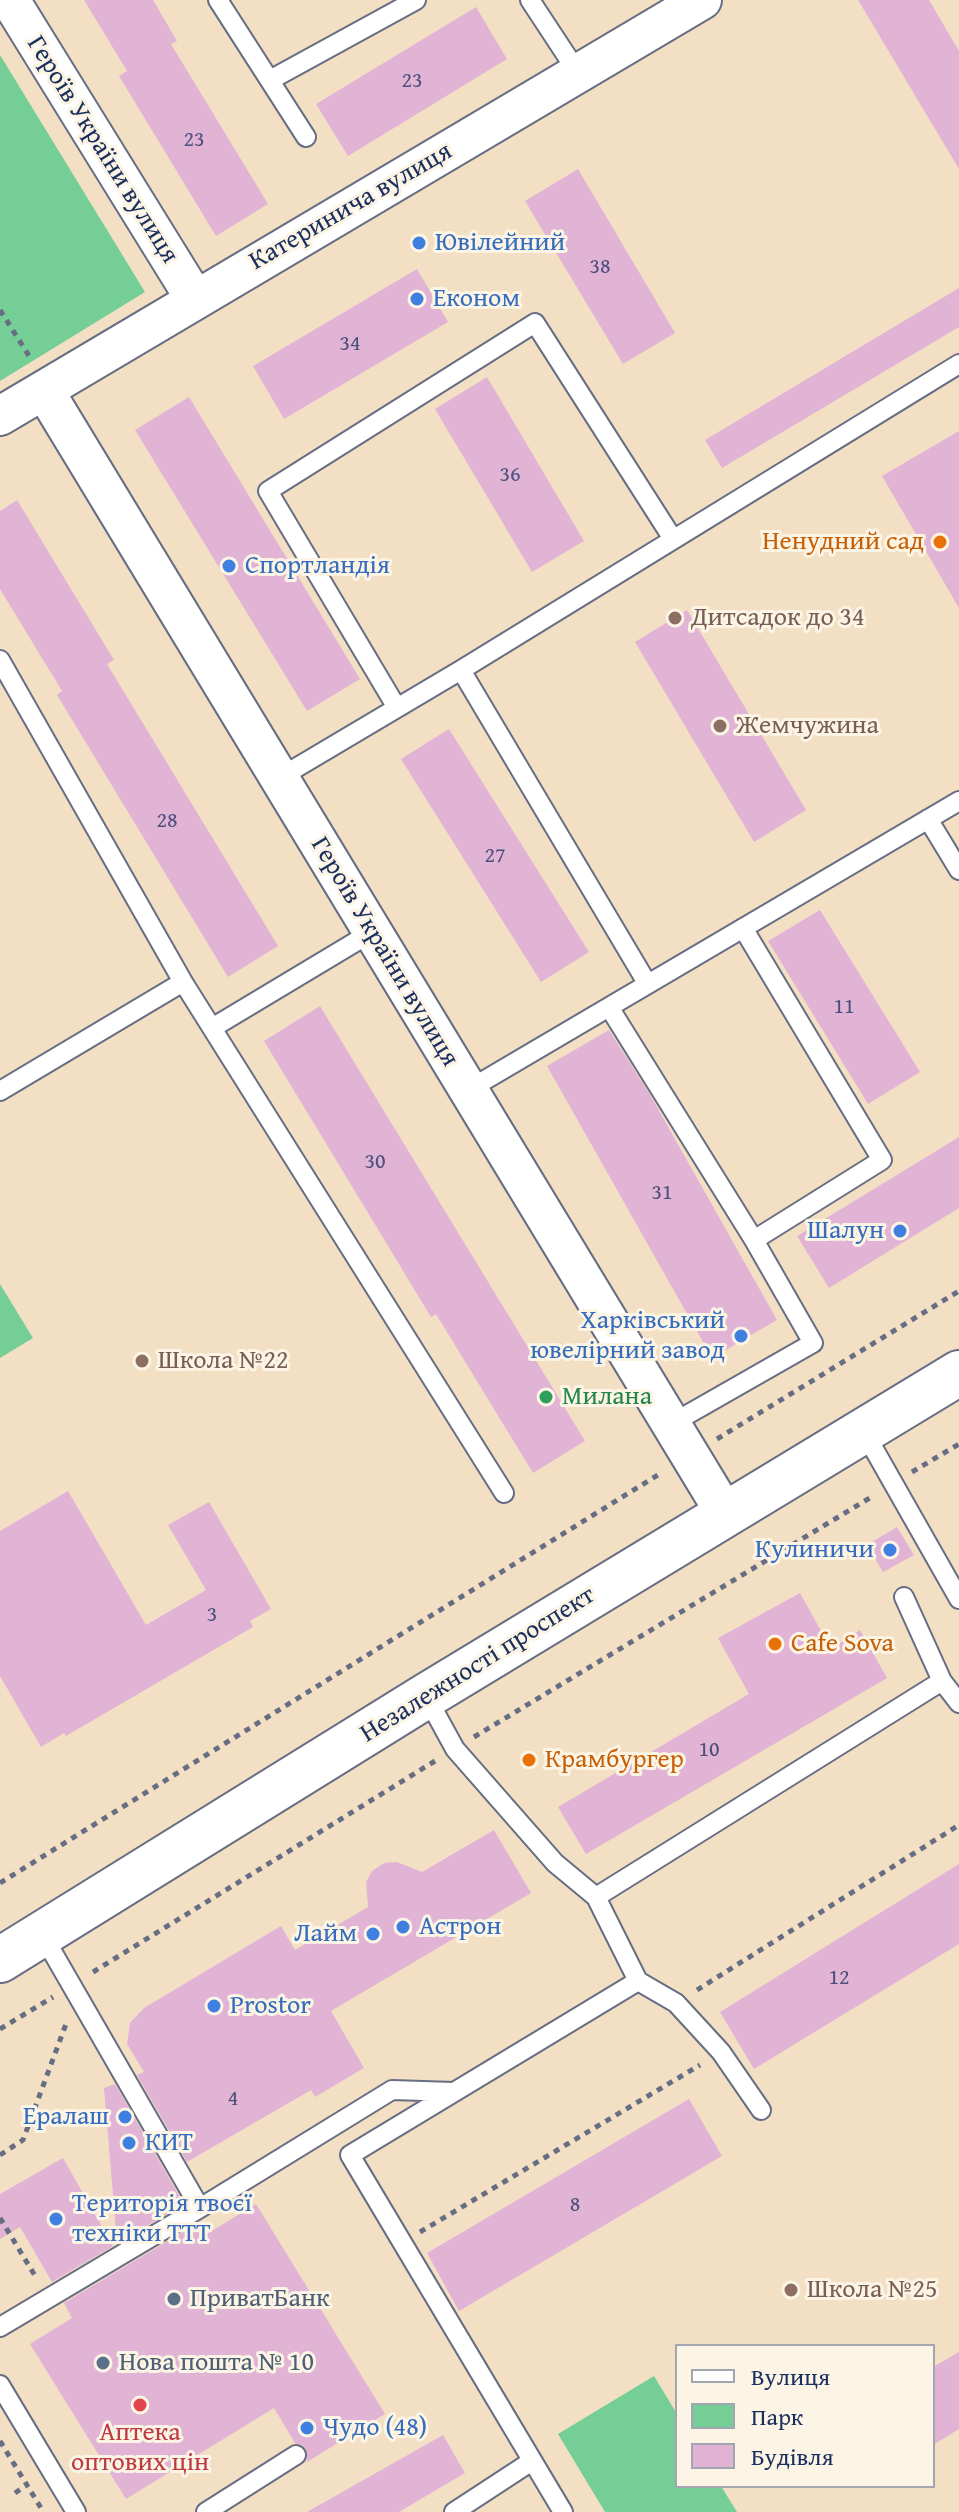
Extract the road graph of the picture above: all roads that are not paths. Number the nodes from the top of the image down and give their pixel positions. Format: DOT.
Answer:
graph roads {
  1 [pos="10,0"];
  2 [pos="218,0"];
  3 [pos="416,0"];
  4 [pos="530,0"];
  5 [pos="702,0"];
  6 [pos="578,73"];
  7 [pos="270,80"];
  8 [pos="306,137"];
  9 [pos="195,299"];
  10 [pos="959,364"];
  11 [pos="46,389"];
  12 [pos="0,416"];
  13 [pos="673,539"];
  14 [pos="0,660"];
  15 [pos="461,670"];
  16 [pos="397,708"];
  17 [pos="279,778"];
  18 [pos="959,801"];
  19 [pos="928,819"];
  20 [pos="959,870"];
  21 [pos="743,928"];
  22 [pos="372,932"];
  23 [pos="183,982"];
  24 [pos="647,983"];
  25 [pos="609,1007"];
  26 [pos="212,1028"];
  27 [pos="468,1090"];
  28 [pos="0,1091"];
  29 [pos="754,1240"];
  30 [pos="959,1373"];
  31 [pos="863,1430"];
  32 [pos="680,1440"];
  33 [pos="504,1493"];
  34 [pos="725,1513"];
  35 [pos="904,1597"];
  36 [pos="959,1599"];
  37 [pos="942,1681"];
  38 [pos="426,1696"];
  39 [pos="959,1703"];
  40 [pos="596,1897"];
  41 [pos="42,1934"];
  42 [pos="0,1960"];
  43 [pos="638,1981"];
  44 [pos="454,2092"];
  45 [pos="761,2110"];
  46 [pos="200,2208"];
  47 [pos="0,2327"];
  48 [pos="0,2385"];
  49 [pos="296,2455"];
  50 [pos="532,2461"];
  51 [pos="76,2512"];
  52 [pos="206,2512"];
  53 [pos="454,2512"];
  54 [pos="563,2512"];
  1 -- 9 [label="street, Героїв України вулиця"];
  2 -- 7 [label="lane"];
  3 -- 7 [label="lane"];
  4 -- 6 [label="lane"];
  5 -- 6 [label="street, Катеринича вулиця"];
  6 -- 9 [label="street, Катеринича вулиця"];
  7 -- 8 [label="lane"];
  9 -- 11 [label="street, Катеринича вулиця"];
  10 -- 13 [label="lane"];
  11 -- 12 [label="street, Катеринича вулиця"];
  11 -- 17 [label="street, Героїв України вулиця"];
  13 -- 15 [label="lane"];
  13 -- 16 [label="lane"];
  14 -- 23 [label="lane"];
  15 -- 16 [label="lane"];
  15 -- 24 [label="lane"];
  16 -- 17 [label="lane"];
  17 -- 22 [label="street, Героїв України вулиця"];
  18 -- 19 [label="lane"];
  19 -- 20 [label="lane"];
  19 -- 21 [label="lane"];
  21 -- 24 [label="lane"];
  21 -- 29 [label="lane"];
  22 -- 26 [label="lane"];
  22 -- 27 [label="street, Героїв України вулиця"];
  23 -- 26 [label="lane"];
  23 -- 28 [label="lane"];
  24 -- 25 [label="lane"];
  25 -- 27 [label="lane"];
  25 -- 29 [label="lane"];
  26 -- 33 [label="lane"];
  27 -- 32 [label="street, Героїв України вулиця"];
  29 -- 32 [label="lane"];
  30 -- 31 [label="street, Незалежності проспект"];
  31 -- 34 [label="street, Незалежності проспект"];
  31 -- 36 [label="lane"];
  32 -- 34 [label="street, Героїв України вулиця"];
  34 -- 38 [label="street, Незалежності проспект"];
  35 -- 37 [label="lane"];
  37 -- 39 [label="lane"];
  37 -- 40 [label="lane"];
  38 -- 40 [label="lane"];
  38 -- 41 [label="street, Незалежності проспект"];
  40 -- 43 [label="lane"];
  41 -- 42 [label="street, Незалежності проспект"];
  41 -- 46 [label="lane"];
  43 -- 44 [label="lane"];
  43 -- 45 [label="lane"];
  44 -- 46 [label="lane"];
  44 -- 50 [label="lane"];
  46 -- 47 [label="lane"];
  48 -- 51 [label="lane"];
  49 -- 52 [label="lane"];
  50 -- 53 [label="lane"];
  50 -- 54 [label="lane"];
}
